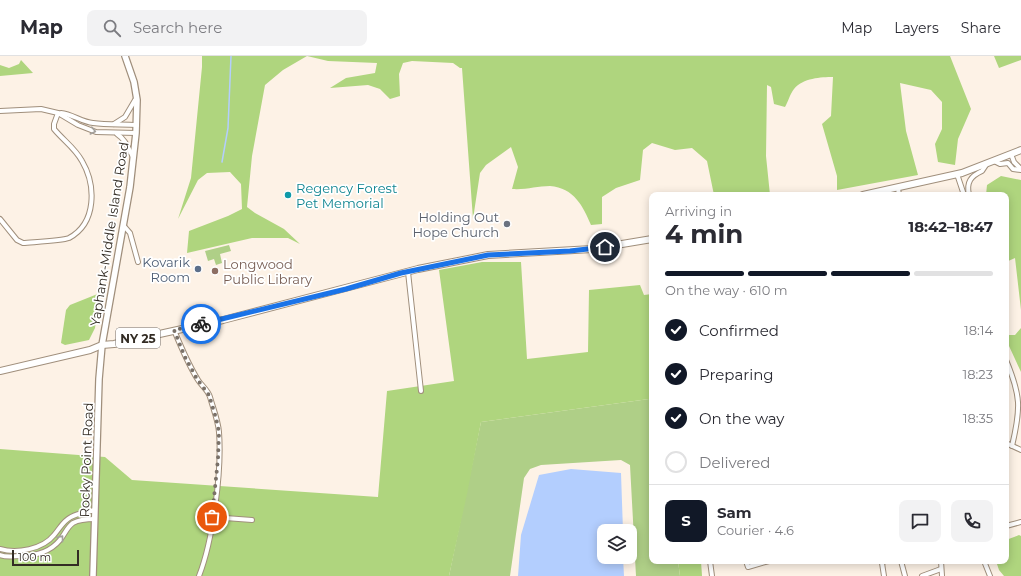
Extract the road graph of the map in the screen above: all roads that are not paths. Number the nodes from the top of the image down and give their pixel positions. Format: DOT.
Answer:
graph roads {
  1 [pos="125,56"];
  2 [pos="136,98"];
  3 [pos="0,111"];
  4 [pos="58,113"];
  5 [pos="114,124"];
  6 [pos="137,125"];
  7 [pos="136,132"];
  8 [pos="115,133"];
  9 [pos="1021,150"];
  10 [pos="1011,154"];
  11 [pos="134,160"];
  12 [pos="994,161"];
  13 [pos="986,165"];
  14 [pos="1021,169"];
  15 [pos="957,174"];
  16 [pos="898,188"];
  17 [pos="878,192"];
  18 [pos="899,192"];
  19 [pos="963,192"];
  20 [pos="969,192"];
  21 [pos="0,219"];
  22 [pos="124,225"];
  23 [pos="649,240"];
  24 [pos="138,262"];
  25 [pos="408,272"];
  26 [pos="174,330"];
  27 [pos="102,345"];
  28 [pos="1009,366"];
  29 [pos="0,371"];
  30 [pos="421,391"];
  31 [pos="1009,444"];
  32 [pos="1012,446"];
  33 [pos="1021,450"];
  34 [pos="95,510"];
  35 [pos="212,517"];
  36 [pos="95,518"];
  37 [pos="252,520"];
  38 [pos="1021,522"];
  39 [pos="1009,525"];
  40 [pos="0,550"];
  41 [pos="0,555"];
  42 [pos="710,564"];
  43 [pos="747,564"];
  44 [pos="759,564"];
  45 [pos="882,564"];
  46 [pos="902,564"];
  47 [pos="941,564"];
  48 [pos="985,564"];
  49 [pos="942,569"];
  50 [pos="93,576"];
  51 [pos="199,576"];
  52 [pos="712,576"];
  53 [pos="884,576"];
  54 [pos="905,576"];
  55 [pos="922,576"];
  56 [pos="942,576"];
  57 [pos="990,576"];
  1 -- 2 [label="main road, Yaphank-Middle Island Road"];
  2 -- 5 [label="street"];
  2 -- 6 [label="main road, Yaphank-Middle Island Road"];
  3 -- 4 [label="street"];
  4 -- 5 [label="street"];
  4 -- 8 [label="street, one-way"];
  4 -- 21 [label="street"];
  5 -- 6 [label="street"];
  6 -- 7 [label="main road, Yaphank-Middle Island Road"];
  7 -- 8 [label="street"];
  7 -- 11 [label="main road, Yaphank-Middle Island Road"];
  8 -- 11 [label="street"];
  9 -- 10 [label="main road"];
  10 -- 12 [label="main road"];
  10 -- 14 [label="street"];
  11 -- 22 [label="main road, Yaphank-Middle Island Road"];
  12 -- 13 [label="main road"];
  12 -- 14 [label="street"];
  13 -- 15 [label="main road"];
  13 -- 20 [label="street"];
  15 -- 16 [label="main road"];
  15 -- 19 [label="street"];
  16 -- 17 [label="main road"];
  16 -- 18 [label="street"];
  22 -- 24 [label="street"];
  22 -- 27 [label="main road, Yaphank-Middle Island Road"];
  23 -- 25 [label="main road, NY 25"];
  25 -- 26 [label="main road, NY 25"];
  25 -- 30 [label="street"];
  26 -- 27 [label="main road, NY 25"];
  26 -- 35 [label="street"];
  27 -- 29 [label="main road, NY 25"];
  27 -- 34 [label="main road, Rocky Point Road"];
  28 -- 32 [label="street"];
  31 -- 32 [label="street"];
  32 -- 33 [label="street"];
  34 -- 36 [label="main road, Rocky Point Road"];
  34 -- 40 [label="street"];
  35 -- 37 [label="street"];
  35 -- 51 [label="street"];
  41 -- 36 [label="street, one-way"];
  36 -- 50 [label="main road, Rocky Point Road"];
  38 -- 39 [label="street"];
  42 -- 52 [label="street"];
  43 -- 44 [label="street"];
  45 -- 53 [label="street"];
  46 -- 54 [label="street"];
  47 -- 49 [label="street"];
  48 -- 57 [label="street"];
  49 -- 55 [label="street"];
  49 -- 56 [label="street"];
}
